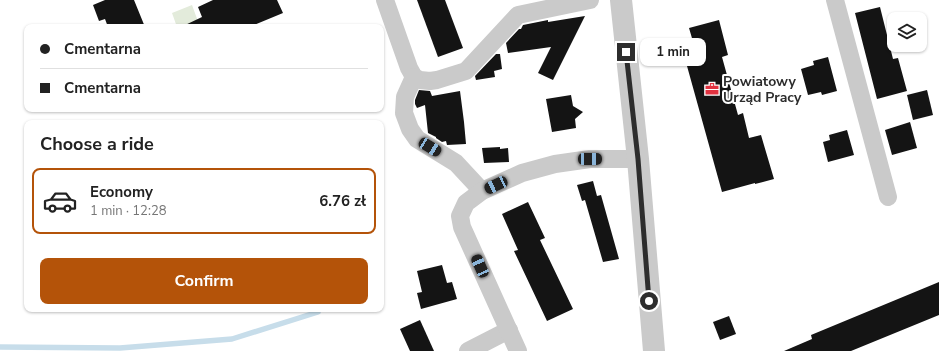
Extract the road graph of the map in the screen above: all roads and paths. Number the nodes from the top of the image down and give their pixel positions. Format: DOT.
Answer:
graph roads {
  1 [pos="385,0"];
  2 [pos="590,0"];
  3 [pos="621,0"];
  4 [pos="835,0"];
  5 [pos="515,8"];
  6 [pos="414,77"];
  7 [pos="638,159"];
  8 [pos="482,191"];
  9 [pos="888,197"];
  10 [pos="509,330"];
  11 [pos="468,351"];
  12 [pos="518,351"];
  13 [pos="654,351"];
  1 -- 6 [label="street"];
  2 -- 5 [label="street"];
  3 -- 7 [label="street"];
  4 -- 9 [label="street"];
  5 -- 6 [label="street"];
  6 -- 8 [label="street"];
  7 -- 8 [label="street"];
  7 -- 13 [label="street"];
  8 -- 10 [label="street"];
  10 -- 11 [label="street"];
  10 -- 12 [label="street"];
}
